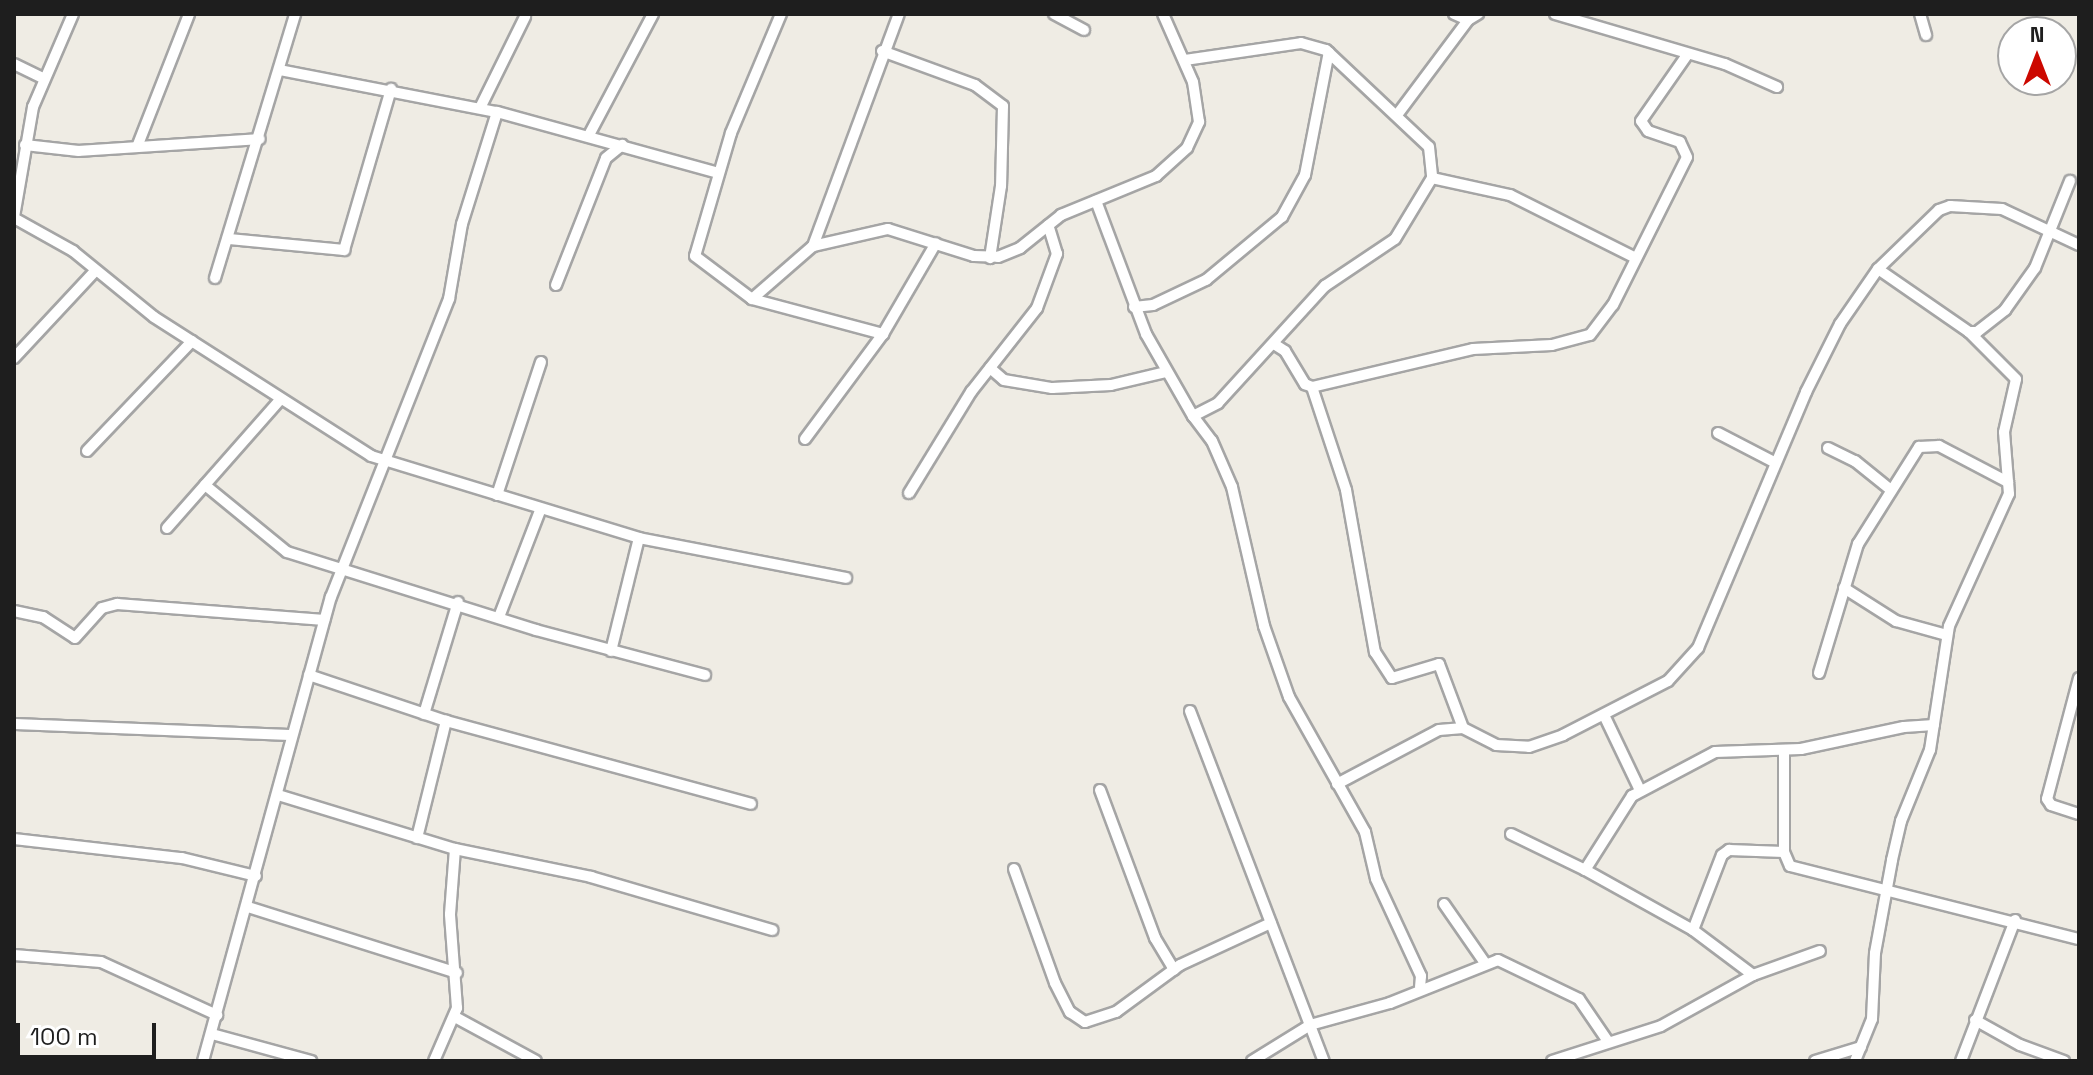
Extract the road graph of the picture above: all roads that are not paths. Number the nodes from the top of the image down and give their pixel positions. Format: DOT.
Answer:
graph roads {
  1 [pos="73,14"];
  2 [pos="189,14"];
  3 [pos="295,14"];
  4 [pos="512,14"];
  5 [pos="653,14"];
  6 [pos="781,14"];
  7 [pos="899,14"];
  8 [pos="1054,14"];
  9 [pos="1163,14"];
  10 [pos="1454,14"];
  11 [pos="1555,14"];
  12 [pos="1920,14"];
  13 [pos="525,16"];
  14 [pos="1473,17"];
  15 [pos="1084,30"];
  16 [pos="1926,35"];
  17 [pos="882,51"];
  18 [pos="1329,52"];
  19 [pos="1687,55"];
  20 [pos="1185,60"];
  21 [pos="14,64"];
  22 [pos="280,70"];
  23 [pos="43,78"];
  24 [pos="1777,87"];
  25 [pos="391,89"];
  26 [pos="480,108"];
  27 [pos="497,112"];
  28 [pos="1397,115"];
  29 [pos="589,135"];
  30 [pos="260,139"];
  31 [pos="604,140"];
  32 [pos="25,145"];
  33 [pos="622,145"];
  34 [pos="137,147"];
  35 [pos="606,158"];
  36 [pos="718,173"];
  37 [pos="1432,178"];
  38 [pos="2070,181"];
  39 [pos="1096,201"];
  40 [pos="14,218"];
  41 [pos="1048,225"];
  42 [pos="2051,231"];
  43 [pos="229,239"];
  44 [pos="936,243"];
  45 [pos="2079,245"];
  46 [pos="813,246"];
  47 [pos="1634,257"];
  48 [pos="990,258"];
  49 [pos="1878,269"];
  50 [pos="95,271"];
  51 [pos="215,278"];
  52 [pos="556,285"];
  53 [pos="752,299"];
  54 [pos="1134,307"];
  55 [pos="1969,332"];
  56 [pos="883,334"];
  57 [pos="192,341"];
  58 [pos="1274,344"];
  59 [pos="14,358"];
  60 [pos="541,362"];
  61 [pos="990,368"];
  62 [pos="1166,372"];
  63 [pos="1312,387"];
  64 [pos="280,400"];
  65 [pos="1193,416"];
  66 [pos="1718,433"];
  67 [pos="805,439"];
  68 [pos="1828,448"];
  69 [pos="87,451"];
  70 [pos="387,462"];
  71 [pos="1774,462"];
  72 [pos="2008,482"];
  73 [pos="205,485"];
  74 [pos="1891,490"];
  75 [pos="909,493"];
  76 [pos="497,495"];
  77 [pos="540,511"];
  78 [pos="167,528"];
  79 [pos="639,538"];
  80 [pos="340,568"];
  81 [pos="846,578"];
  82 [pos="1844,588"];
  83 [pos="458,602"];
  84 [pos="14,611"];
  85 [pos="499,617"];
  86 [pos="324,620"];
  87 [pos="1947,635"];
  88 [pos="611,651"];
  89 [pos="1819,673"];
  90 [pos="309,675"];
  91 [pos="705,675"];
  92 [pos="2079,678"];
  93 [pos="1190,711"];
  94 [pos="424,714"];
  95 [pos="1604,715"];
  96 [pos="446,721"];
  97 [pos="14,724"];
  98 [pos="1934,725"];
  99 [pos="1463,728"];
  100 [pos="291,735"];
  101 [pos="1784,750"];
  102 [pos="1337,784"];
  103 [pos="1639,788"];
  104 [pos="1100,790"];
  105 [pos="278,795"];
  106 [pos="751,804"];
  107 [pos="2079,814"];
  108 [pos="1511,834"];
  109 [pos="417,838"];
  110 [pos="14,839"];
  111 [pos="455,849"];
  112 [pos="1784,852"];
  113 [pos="1014,869"];
  114 [pos="1585,870"];
  115 [pos="256,876"];
  116 [pos="1887,890"];
  117 [pos="1444,904"];
  118 [pos="248,907"];
  119 [pos="2015,920"];
  120 [pos="1271,923"];
  121 [pos="772,930"];
  122 [pos="1693,930"];
  123 [pos="2079,939"];
  124 [pos="1820,951"];
  125 [pos="14,955"];
  126 [pos="1485,963"];
  127 [pos="1174,970"];
  128 [pos="457,973"];
  129 [pos="1753,975"];
  130 [pos="1420,987"];
  131 [pos="217,1015"];
  132 [pos="455,1017"];
  133 [pos="1975,1020"];
  134 [pos="1310,1025"];
  135 [pos="212,1034"];
  136 [pos="1607,1040"];
  137 [pos="1861,1047"];
  138 [pos="203,1061"];
  139 [pos="311,1061"];
  140 [pos="434,1061"];
  141 [pos="536,1061"];
  142 [pos="1252,1061"];
  143 [pos="1324,1061"];
  144 [pos="1552,1061"];
  145 [pos="1815,1061"];
  146 [pos="1855,1061"];
  147 [pos="1961,1061"];
  148 [pos="2064,1061"];
  1 -- 23 [label="street"];
  2 -- 34 [label="street"];
  3 -- 22 [label="street"];
  4 -- 13 [label="street"];
  5 -- 29 [label="street"];
  6 -- 36 [label="street"];
  7 -- 17 [label="street"];
  8 -- 15 [label="street"];
  9 -- 20 [label="street"];
  10 -- 14 [label="street"];
  11 -- 19 [label="street"];
  12 -- 16 [label="street"];
  13 -- 26 [label="street"];
  14 -- 28 [label="street"];
  17 -- 46 [label="street"];
  17 -- 48 [label="street"];
  18 -- 20 [label="street"];
  18 -- 28 [label="street"];
  18 -- 54 [label="street"];
  19 -- 24 [label="street"];
  19 -- 47 [label="street"];
  20 -- 39 [label="street"];
  21 -- 23 [label="street"];
  22 -- 25 [label="street"];
  22 -- 30 [label="street"];
  23 -- 32 [label="street"];
  25 -- 26 [label="street"];
  25 -- 43 [label="street"];
  26 -- 27 [label="street"];
  27 -- 29 [label="street"];
  27 -- 70 [label="street"];
  28 -- 37 [label="street"];
  29 -- 31 [label="street"];
  30 -- 34 [label="street"];
  30 -- 43 [label="street"];
  31 -- 33 [label="street"];
  31 -- 35 [label="street"];
  32 -- 34 [label="street"];
  32 -- 40 [label="street"];
  33 -- 35 [label="street"];
  33 -- 36 [label="street"];
  35 -- 52 [label="street"];
  36 -- 53 [label="street"];
  37 -- 47 [label="street"];
  37 -- 58 [label="street"];
  38 -- 42 [label="street"];
  39 -- 41 [label="street"];
  39 -- 54 [label="street"];
  40 -- 50 [label="street"];
  41 -- 48 [label="street"];
  41 -- 61 [label="street"];
  42 -- 45 [label="street"];
  42 -- 49 [label="street"];
  42 -- 55 [label="street"];
  43 -- 51 [label="street"];
  44 -- 46 [label="street"];
  44 -- 48 [label="street"];
  44 -- 56 [label="street"];
  46 -- 53 [label="street"];
  47 -- 63 [label="street"];
  49 -- 55 [label="street"];
  49 -- 71 [label="street"];
  50 -- 57 [label="street"];
  50 -- 59 [label="street"];
  53 -- 56 [label="street"];
  54 -- 62 [label="street"];
  55 -- 72 [label="street"];
  56 -- 67 [label="street"];
  57 -- 64 [label="street"];
  57 -- 69 [label="street"];
  58 -- 63 [label="street"];
  58 -- 65 [label="street"];
  60 -- 76 [label="street"];
  61 -- 62 [label="street"];
  61 -- 75 [label="street"];
  62 -- 65 [label="street"];
  63 -- 99 [label="street"];
  64 -- 70 [label="street"];
  64 -- 73 [label="street"];
  65 -- 102 [label="street"];
  66 -- 71 [label="street"];
  68 -- 74 [label="street"];
  70 -- 76 [label="street"];
  70 -- 80 [label="street"];
  71 -- 95 [label="street"];
  72 -- 74 [label="street"];
  72 -- 87 [label="street"];
  73 -- 78 [label="street"];
  73 -- 80 [label="street"];
  74 -- 82 [label="street"];
  76 -- 77 [label="street"];
  77 -- 79 [label="street"];
  77 -- 85 [label="street"];
  79 -- 81 [label="street"];
  79 -- 88 [label="street"];
  80 -- 83 [label="street"];
  80 -- 86 [label="street"];
  82 -- 87 [label="street"];
  82 -- 89 [label="street"];
  83 -- 85 [label="street"];
  83 -- 94 [label="street"];
  84 -- 86 [label="street"];
  85 -- 88 [label="street"];
  86 -- 90 [label="street"];
  87 -- 98 [label="street"];
  88 -- 91 [label="street"];
  90 -- 94 [label="street"];
  90 -- 100 [label="street"];
  92 -- 107 [label="street"];
  93 -- 120 [label="street"];
  94 -- 96 [label="street"];
  95 -- 99 [label="street"];
  95 -- 103 [label="street"];
  96 -- 106 [label="street"];
  96 -- 109 [label="street"];
  97 -- 100 [label="street"];
  98 -- 101 [label="street"];
  98 -- 116 [label="street"];
  99 -- 102 [label="street"];
  100 -- 105 [label="street"];
  101 -- 103 [label="street"];
  101 -- 112 [label="street"];
  102 -- 130 [label="street"];
  103 -- 114 [label="street"];
  104 -- 127 [label="street"];
  105 -- 109 [label="street"];
  105 -- 115 [label="street"];
  108 -- 114 [label="street"];
  109 -- 111 [label="street"];
  110 -- 115 [label="street"];
  111 -- 121 [label="street"];
  111 -- 128 [label="street"];
  112 -- 116 [label="street"];
  112 -- 122 [label="street"];
  113 -- 127 [label="street"];
  114 -- 122 [label="street"];
  115 -- 118 [label="street"];
  116 -- 119 [label="street"];
  116 -- 137 [label="street"];
  117 -- 126 [label="street"];
  118 -- 128 [label="street"];
  118 -- 131 [label="street"];
  119 -- 123 [label="street"];
  119 -- 133 [label="street"];
  120 -- 127 [label="street"];
  120 -- 134 [label="street"];
  122 -- 129 [label="street"];
  124 -- 129 [label="street"];
  125 -- 131 [label="street"];
  126 -- 130 [label="street"];
  126 -- 136 [label="street"];
  128 -- 132 [label="street"];
  129 -- 136 [label="street"];
  130 -- 134 [label="street"];
  131 -- 135 [label="street"];
  132 -- 140 [label="street"];
  132 -- 141 [label="street"];
  133 -- 147 [label="street"];
  133 -- 148 [label="street"];
  134 -- 142 [label="street"];
  134 -- 143 [label="street"];
  135 -- 138 [label="street"];
  135 -- 139 [label="street"];
  136 -- 144 [label="street"];
  137 -- 145 [label="street"];
  137 -- 146 [label="street"];
}
